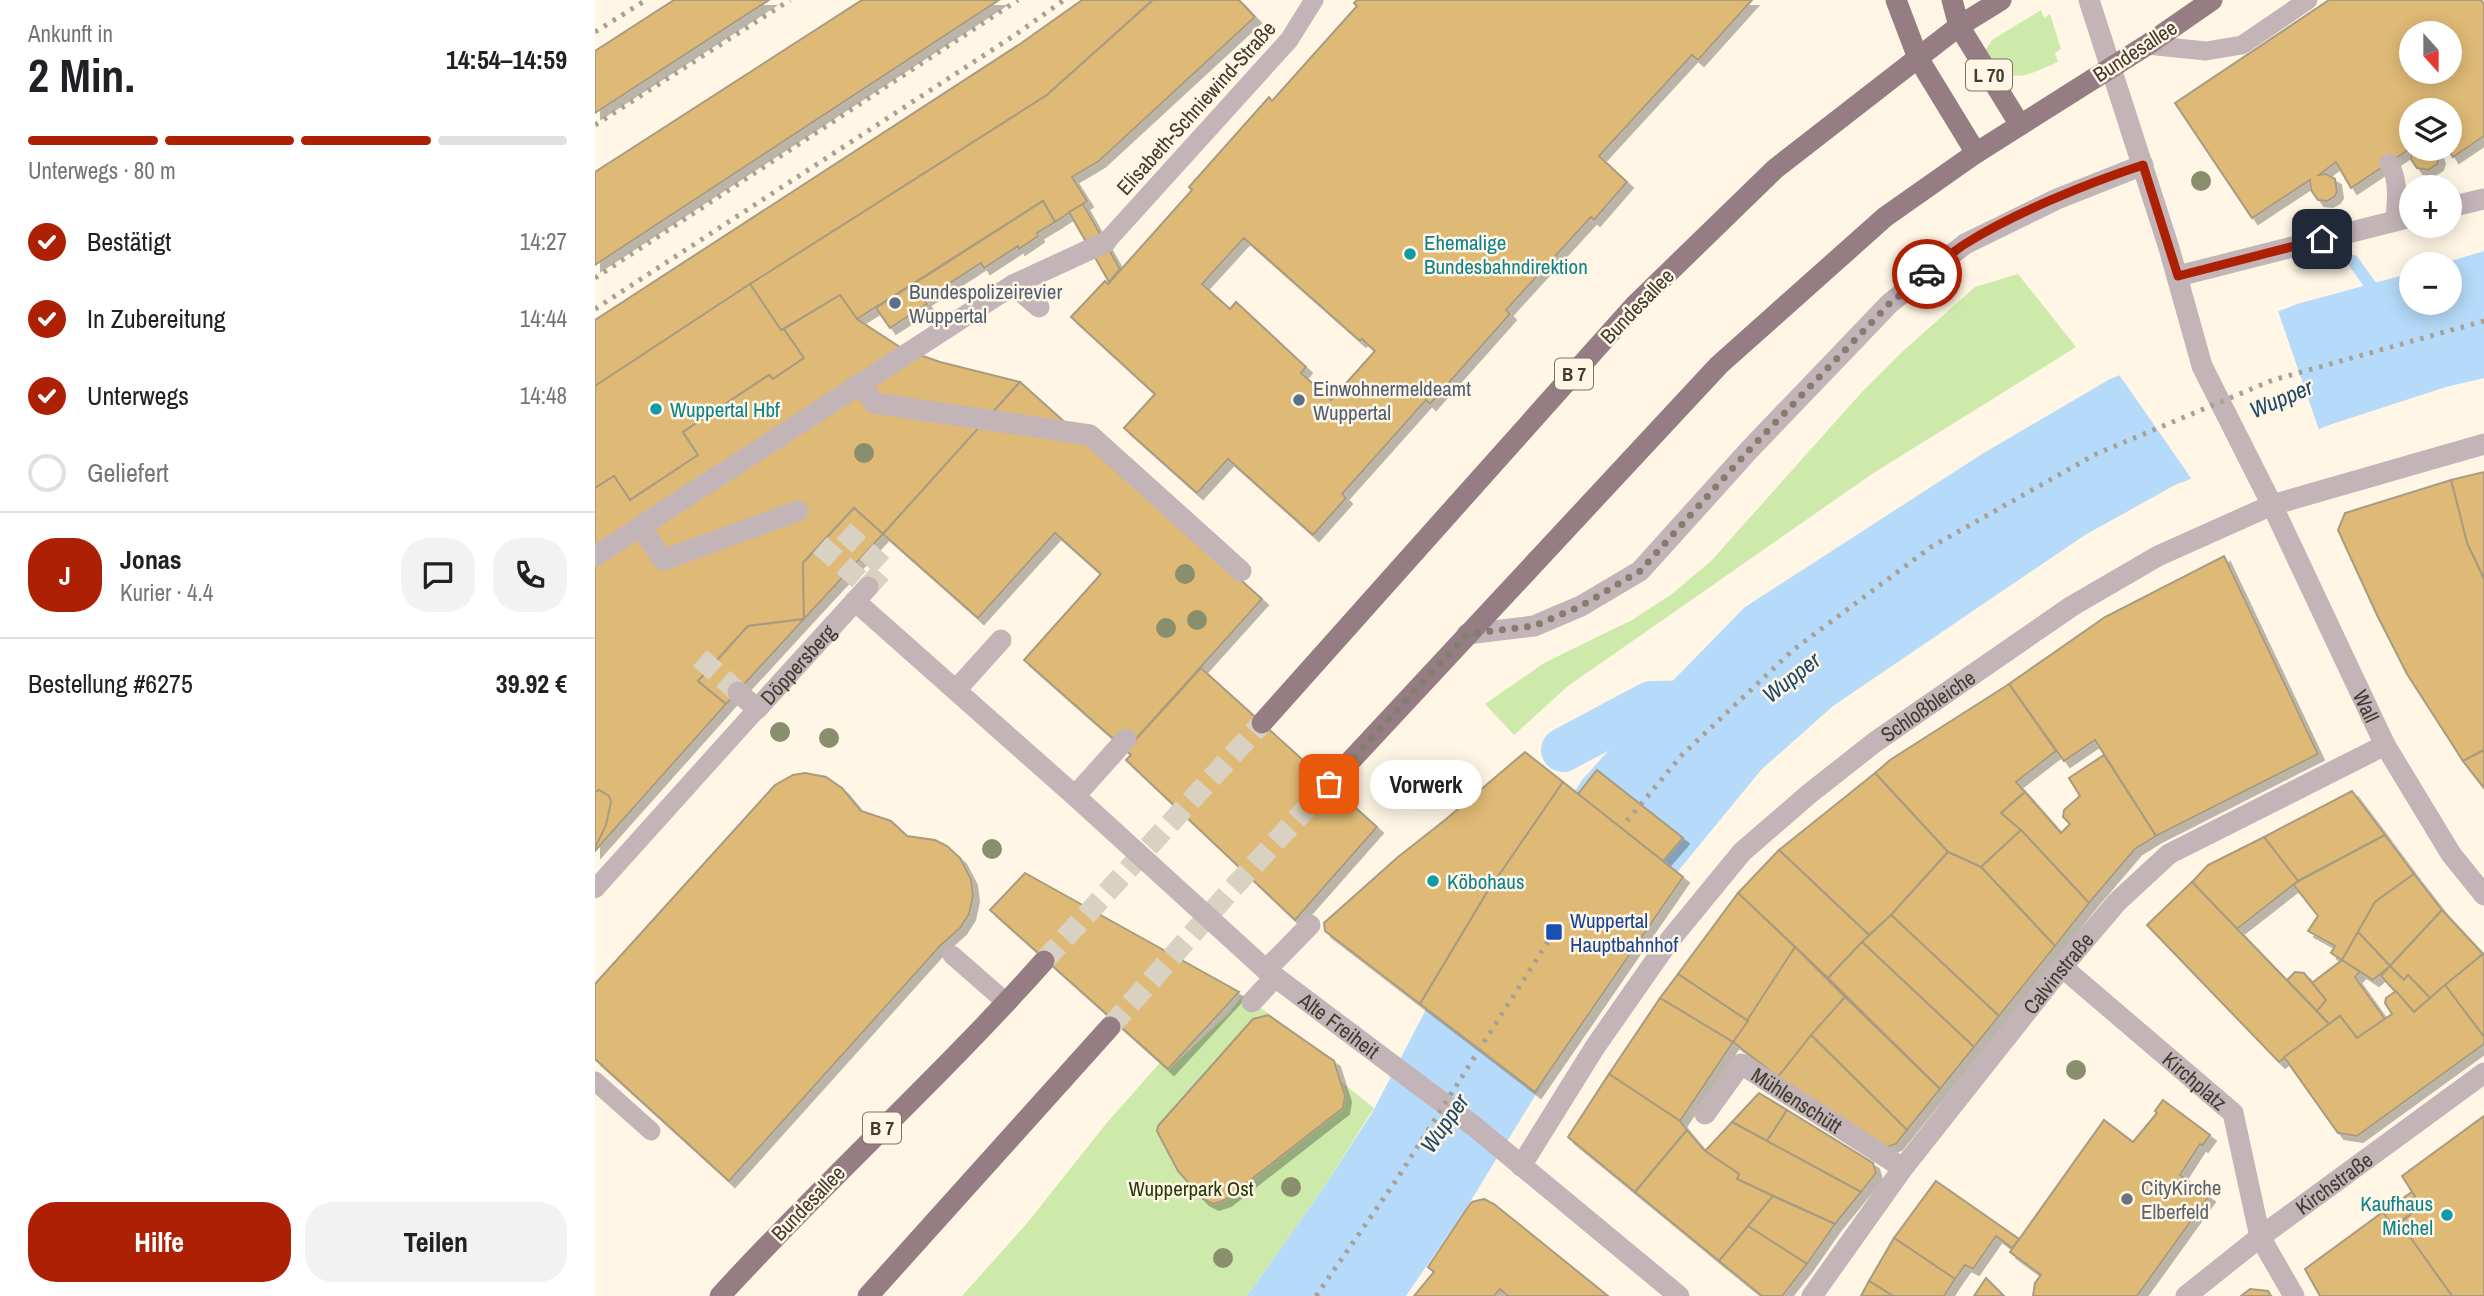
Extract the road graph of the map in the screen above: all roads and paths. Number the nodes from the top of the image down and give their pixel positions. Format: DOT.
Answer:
graph roads {
  1 [pos="1314,0"];
  2 [pos="1896,0"];
  3 [pos="1952,0"];
  4 [pos="2001,0"];
  5 [pos="2089,0"];
  6 [pos="2212,0"];
  7 [pos="2308,0"];
  8 [pos="1959,26"];
  9 [pos="2147,45"];
  10 [pos="1918,58"];
  11 [pos="2020,125"];
  12 [pos="1976,153"];
  13 [pos="2389,163"];
  14 [pos="2143,165"];
  15 [pos="2399,197"];
  16 [pos="2484,198"];
  17 [pos="2462,204"];
  18 [pos="2399,220"];
  19 [pos="1106,242"];
  20 [pos="2178,276"];
  21 [pos="1013,285"];
  22 [pos="1039,307"];
  23 [pos="860,383"];
  24 [pos="2484,444"];
  25 [pos="2272,505"];
  26 [pos="797,511"];
  27 [pos="641,526"];
  28 [pos="595,556"];
  29 [pos="1241,571"];
  30 [pos="1467,634"];
  31 [pos="1001,640"];
  32 [pos="956,690"];
  33 [pos="738,692"];
  34 [pos="757,709"];
  35 [pos="1262,723"];
  36 [pos="1125,739"];
  37 [pos="1011,740"];
  38 [pos="2385,746"];
  39 [pos="1329,784"];
  40 [pos="1075,796"];
  41 [pos="2481,884"];
  42 [pos="595,889"];
  43 [pos="1310,925"];
  44 [pos="952,955"];
  45 [pos="1044,961"];
  46 [pos="2062,967"];
  47 [pos="1270,974"];
  48 [pos="1252,1002"];
  49 [pos="1007,1003"];
  50 [pos="1110,1027"];
  51 [pos="2484,1073"];
  52 [pos="595,1081"];
  53 [pos="1705,1114"];
  54 [pos="651,1131"];
  55 [pos="1516,1162"];
  56 [pos="1903,1168"];
  57 [pos="2260,1237"];
  58 [pos="720,1296"];
  59 [pos="868,1296"];
  60 [pos="1679,1296"];
  61 [pos="1812,1296"];
  62 [pos="2186,1296"];
  63 [pos="2294,1296"];
  1 -- 19 [label="lane, Elisabeth-Schniewind-Straße"];
  2 -- 10 [label="main road, L 70"];
  3 -- 8 [label="main road, L 70"];
  4 -- 8 [label="main road, Bundesallee / B 7"];
  5 -- 14 [label="street"];
  6 -- 9 [label="main road, Bundesallee"];
  7 -- 9 [label="lane"];
  8 -- 10 [label="main road, Bundesallee / B 7"];
  8 -- 11 [label="main road, L 70"];
  9 -- 11 [label="main road, Bundesallee"];
  10 -- 12 [label="main road, L 70"];
  10 -- 35 [label="main road, Bundesallee / B 7"];
  11 -- 12 [label="main road, Bundesallee"];
  12 -- 30 [label="main road, Bundesallee"];
  13 -- 15 [label="lane"];
  14 -- 20 [label="street"];
  14 -- 30 [label="street"];
  16 -- 17 [label="street"];
  18 -- 20 [label="street"];
  19 -- 21 [label="street"];
  20 -- 25 [label="street, Wall"];
  21 -- 22 [label="street"];
  21 -- 23 [label="street"];
  23 -- 27 [label="street"];
  23 -- 29 [label="street"];
  24 -- 25 [label="street, Schloßbleiche"];
  25 -- 38 [label="street, Wall"];
  25 -- 55 [label="street, Schloßbleiche"];
  26 -- 27 [label="street"];
  27 -- 28 [label="street"];
  30 -- 39 [label="main road, Bundesallee"];
  31 -- 32 [label="street"];
  32 -- 34 [label="street, Döppersberg"];
  32 -- 37 [label="street, Döppersberg"];
  33 -- 34 [label="street, Döppersberg"];
  34 -- 42 [label="lane"];
  36 -- 40 [label="street"];
  37 -- 40 [label="street, Alte Freiheit"];
  38 -- 41 [label="street, Wall"];
  38 -- 46 [label="street, Calvinstraße"];
  40 -- 47 [label="street, Alte Freiheit"];
  43 -- 47 [label="street"];
  44 -- 49 [label="lane"];
  45 -- 49 [label="main road, Bundesallee / B 7"];
  46 -- 56 [label="street, Calvinstraße"];
  46 -- 57 [label="street, Kirchplatz"];
  47 -- 48 [label="street"];
  47 -- 55 [label="street, Alte Freiheit"];
  49 -- 58 [label="main road, Bundesallee / B 7"];
  50 -- 59 [label="main road"];
  51 -- 57 [label="street, Kirchstraße"];
  52 -- 54 [label="lane"];
  53 -- 56 [label="street, Mühlenschütt"];
  55 -- 60 [label="street, Alte Freiheit"];
  56 -- 61 [label="street, Calvinstraße"];
  57 -- 62 [label="street, Kirchstraße"];
  57 -- 63 [label="street, Kirchplatz"];
}
